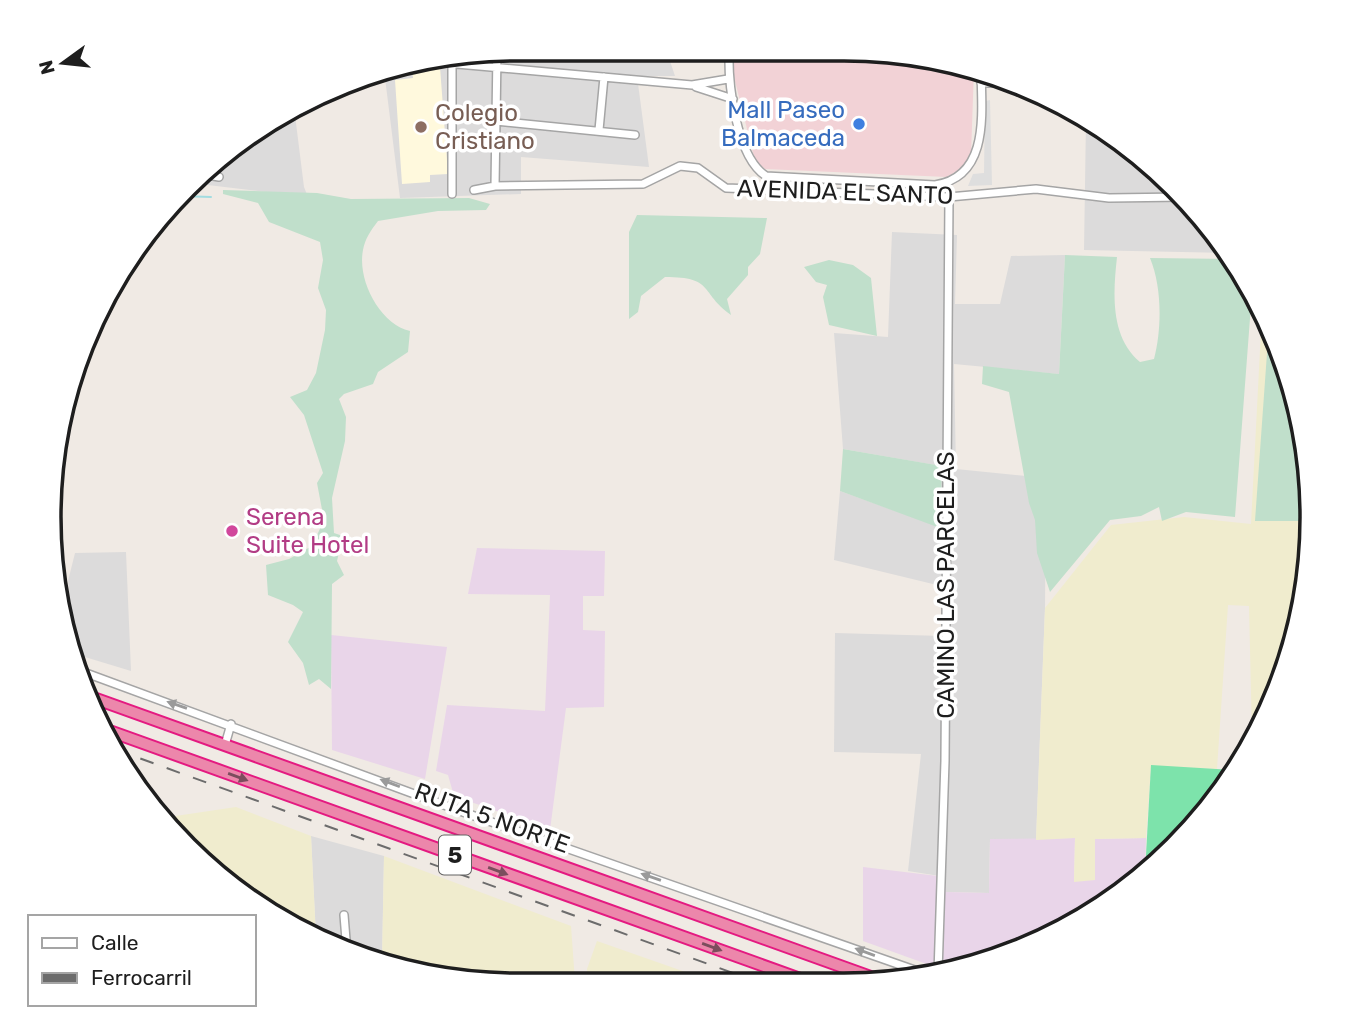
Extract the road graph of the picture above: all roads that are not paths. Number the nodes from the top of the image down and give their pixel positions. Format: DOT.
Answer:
graph roads {
  1 [pos="729,61"];
  2 [pos="496,62"];
  3 [pos="461,65"];
  4 [pos="452,66"];
  5 [pos="496,67"];
  6 [pos="604,77"];
  7 [pos="728,79"];
  8 [pos="981,83"];
  9 [pos="692,85"];
  10 [pos="733,99"];
  11 [pos="496,121"];
  12 [pos="599,130"];
  13 [pos="635,135"];
  14 [pos="215,176"];
  15 [pos="219,177"];
  16 [pos="495,186"];
  17 [pos="474,190"];
  18 [pos="452,194"];
  19 [pos="949,197"];
  20 [pos="1168,197"];
  21 [pos="89,674"];
  22 [pos="100,700"];
  23 [pos="232,724"];
  24 [pos="116,733"];
  25 [pos="225,745"];
  26 [pos="344,915"];
  27 [pos="346,939"];
  28 [pos="938,963"];
  29 [pos="909,968"];
  30 [pos="784,973"];
  31 [pos="858,973"];
  1 -- 7 [label="street"];
  2 -- 5 [label="street"];
  3 -- 5 [label="street"];
  4 -- 18 [label="street"];
  5 -- 6 [label="street"];
  5 -- 11 [label="street"];
  6 -- 9 [label="street"];
  6 -- 12 [label="street"];
  7 -- 9 [label="street"];
  7 -- 10 [label="street"];
  8 -- 10 [label="street"];
  9 -- 10 [label="street"];
  11 -- 12 [label="street"];
  11 -- 16 [label="street"];
  12 -- 13 [label="street"];
  14 -- 15 [label="street"];
  16 -- 17 [label="street, AVENIDA EL SANTO"];
  16 -- 19 [label="street, AVENIDA EL SANTO"];
  19 -- 20 [label="street, AVENIDA EL SANTO"];
  19 -- 28 [label="street, CAMINO LAS PARCELAS"];
  23 -- 21 [label="street, one-way"];
  22 -- 25 [label="highway, RUTA 5 NORTE / 5"];
  23 -- 25 [label="street"];
  29 -- 23 [label="street, one-way"];
  24 -- 30 [label="highway, RUTA 5 NORTE / 5, one-way"];
  25 -- 31 [label="highway, RUTA 5 NORTE / 5"];
  26 -- 27 [label="street"];
}
